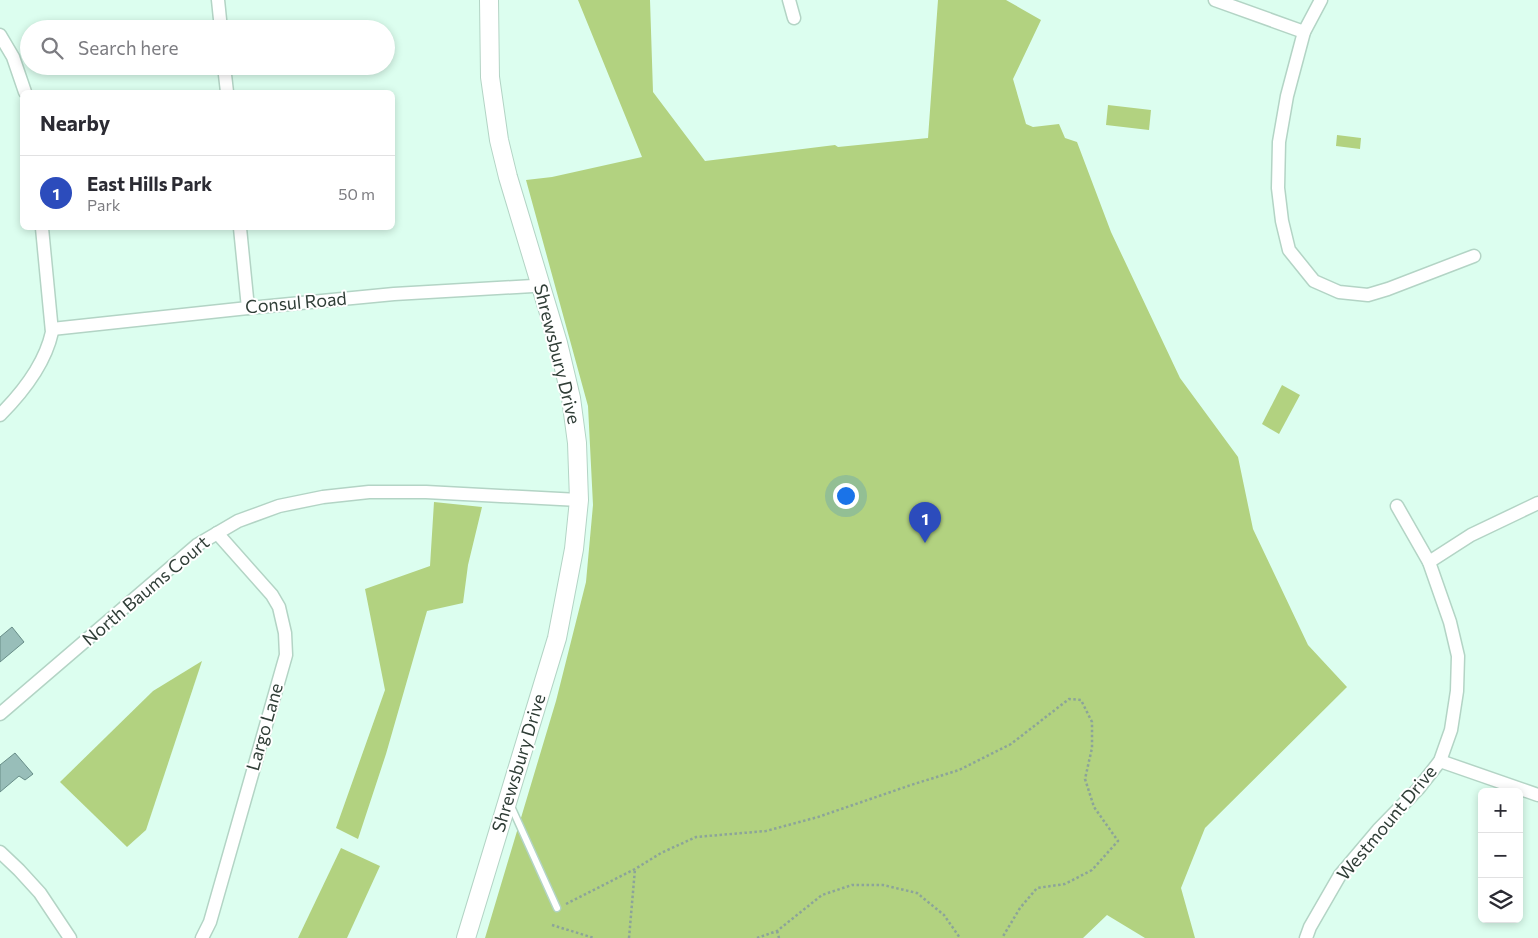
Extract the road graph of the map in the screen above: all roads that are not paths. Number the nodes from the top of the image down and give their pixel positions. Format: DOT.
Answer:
graph roads {
  1 [pos="218,0"];
  2 [pos="489,0"];
  3 [pos="789,0"];
  4 [pos="1216,0"];
  5 [pos="1321,0"];
  6 [pos="794,18"];
  7 [pos="220,20"];
  8 [pos="1304,32"];
  9 [pos="0,35"];
  10 [pos="225,75"];
  11 [pos="24,90"];
  12 [pos="226,90"];
  13 [pos="42,230"];
  14 [pos="240,230"];
  15 [pos="1474,256"];
  16 [pos="541,286"];
  17 [pos="248,308"];
  18 [pos="52,328"];
  19 [pos="0,415"];
  20 [pos="579,500"];
  21 [pos="1538,503"];
  22 [pos="1398,506"];
  23 [pos="217,533"];
  24 [pos="1429,562"];
  25 [pos="0,714"];
  26 [pos="1440,761"];
  27 [pos="1538,795"];
  28 [pos="508,798"];
  29 [pos="0,852"];
  30 [pos="558,908"];
  31 [pos="70,938"];
  32 [pos="202,938"];
  33 [pos="466,938"];
  34 [pos="1306,938"];
  1 -- 7 [label="street"];
  2 -- 16 [label="main road, Shrewsbury Drive"];
  3 -- 6 [label="street"];
  4 -- 8 [label="street"];
  5 -- 8 [label="street"];
  8 -- 15 [label="street"];
  9 -- 11 [label="street"];
  10 -- 12 [label="street"];
  13 -- 18 [label="street"];
  14 -- 17 [label="street"];
  16 -- 17 [label="street, Consul Road"];
  16 -- 20 [label="main road, Shrewsbury Drive"];
  17 -- 18 [label="street, Consul Road"];
  18 -- 19 [label="street"];
  20 -- 23 [label="street, North Baums Court"];
  20 -- 28 [label="main road, Shrewsbury Drive"];
  21 -- 24 [label="street"];
  22 -- 24 [label="street, Westmount Drive"];
  23 -- 25 [label="street, North Baums Court"];
  23 -- 32 [label="street, Largo Lane"];
  24 -- 26 [label="street, Westmount Drive"];
  26 -- 27 [label="street"];
  26 -- 34 [label="street, Westmount Drive"];
  28 -- 30 [label="lane"];
  28 -- 33 [label="main road, Shrewsbury Drive"];
  29 -- 31 [label="street"];
}
